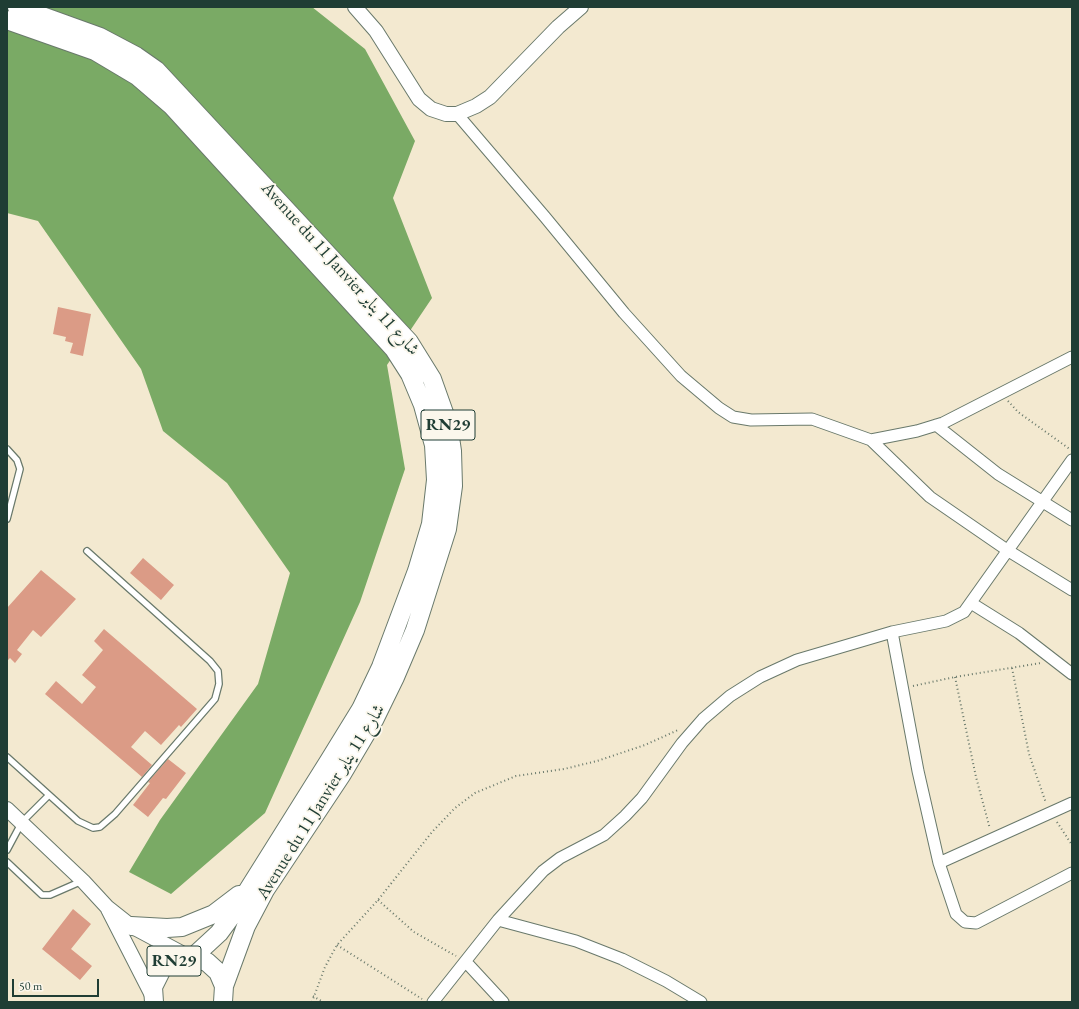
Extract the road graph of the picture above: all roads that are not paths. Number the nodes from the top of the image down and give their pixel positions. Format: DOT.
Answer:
graph roads {
  1 [pos="17,7"];
  2 [pos="355,7"];
  3 [pos="580,7"];
  4 [pos="7,20"];
  5 [pos="456,114"];
  6 [pos="1072,357"];
  7 [pos="936,425"];
  8 [pos="871,440"];
  9 [pos="7,449"];
  10 [pos="1072,460"];
  11 [pos="1042,501"];
  12 [pos="7,519"];
  13 [pos="1072,520"];
  14 [pos="1007,550"];
  15 [pos="87,551"];
  16 [pos="1072,590"];
  17 [pos="971,603"];
  18 [pos="892,632"];
  19 [pos="1072,674"];
  20 [pos="7,757"];
  21 [pos="49,795"];
  22 [pos="1072,803"];
  23 [pos="7,810"];
  24 [pos="22,822"];
  25 [pos="7,850"];
  26 [pos="7,862"];
  27 [pos="939,863"];
  28 [pos="1072,873"];
  29 [pos="83,881"];
  30 [pos="252,883"];
  31 [pos="107,907"];
  32 [pos="498,920"];
  33 [pos="131,926"];
  34 [pos="191,957"];
  35 [pos="466,962"];
  36 [pos="224,994"];
  37 [pos="154,999"];
  38 [pos="434,1002"];
  39 [pos="503,1002"];
  40 [pos="701,1002"];
  1 -- 36 [label="main road, Avenue du 11 Janvier شارع 11 يناير / RN29"];
  2 -- 5 [label="street"];
  3 -- 5 [label="street"];
  4 -- 30 [label="main road, Avenue du 11 Janvier شارع 11 يناير / RN29"];
  5 -- 8 [label="street"];
  6 -- 7 [label="street"];
  7 -- 8 [label="street"];
  7 -- 11 [label="street"];
  8 -- 14 [label="street"];
  9 -- 12 [label="lane"];
  10 -- 11 [label="street"];
  11 -- 13 [label="street"];
  11 -- 14 [label="street"];
  14 -- 16 [label="street"];
  14 -- 17 [label="street"];
  15 -- 21 [label="lane"];
  17 -- 18 [label="street"];
  17 -- 19 [label="street"];
  18 -- 27 [label="street"];
  18 -- 32 [label="street"];
  20 -- 21 [label="lane"];
  21 -- 24 [label="lane"];
  22 -- 27 [label="street"];
  23 -- 24 [label="street"];
  24 -- 25 [label="lane"];
  24 -- 29 [label="street"];
  26 -- 29 [label="lane"];
  27 -- 28 [label="street"];
  29 -- 31 [label="street"];
  30 -- 33 [label="main road"];
  30 -- 34 [label="main road, Avenue du 11 Janvier شارع 11 يناير / RN29"];
  31 -- 33 [label="street"];
  31 -- 37 [label="street"];
  32 -- 35 [label="street"];
  32 -- 40 [label="street"];
  33 -- 34 [label="street"];
  34 -- 36 [label="main road, RN29"];
  34 -- 37 [label="main road, RN29"];
  35 -- 38 [label="street"];
  35 -- 39 [label="street"];
}
